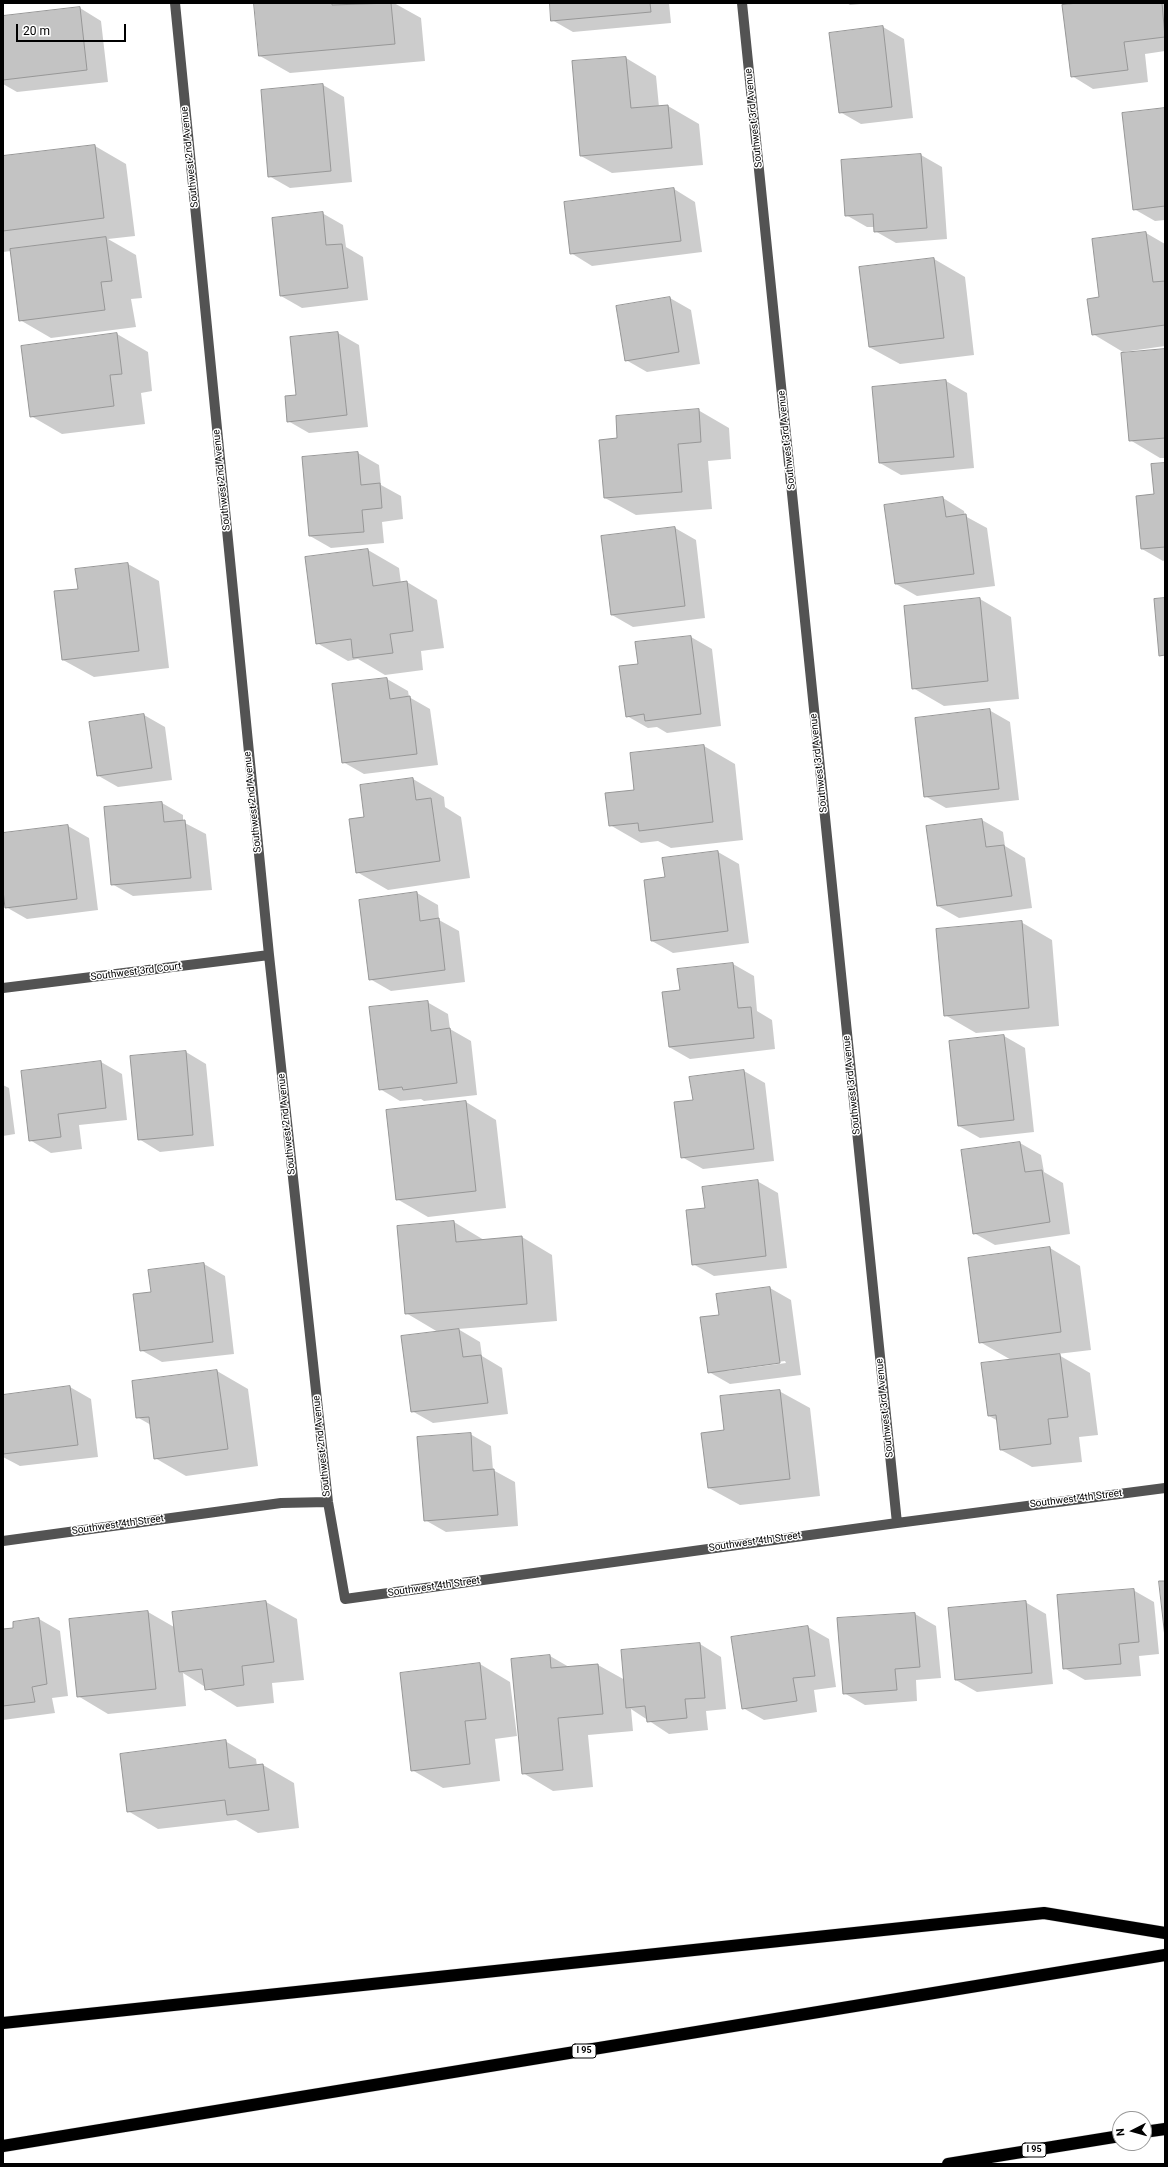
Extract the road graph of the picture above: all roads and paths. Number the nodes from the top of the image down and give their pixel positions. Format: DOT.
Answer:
graph roads {
  1 [pos="175,3"];
  2 [pos="742,3"];
  3 [pos="268,956"];
  4 [pos="3,988"];
  5 [pos="1165,1488"];
  6 [pos="328,1502"];
  7 [pos="897,1523"];
  8 [pos="3,1541"];
  9 [pos="345,1600"];
  10 [pos="1165,1933"];
  11 [pos="1165,1955"];
  12 [pos="3,2023"];
  13 [pos="1165,2129"];
  14 [pos="1152,2131"];
  15 [pos="1112,2137"];
  16 [pos="3,2146"];
  17 [pos="948,2164"];
  1 -- 3 [label="street, Southwest 2nd Avenue"];
  2 -- 7 [label="street, Southwest 3rd Avenue"];
  3 -- 4 [label="street, Southwest 3rd Court"];
  3 -- 6 [label="street, Southwest 2nd Avenue"];
  5 -- 7 [label="street, Southwest 4th Street"];
  6 -- 8 [label="street, Southwest 4th Street"];
  6 -- 9 [label="street, Southwest 2nd Avenue"];
  7 -- 9 [label="street, Southwest 4th Street"];
  10 -- 12 [label="highway"];
  11 -- 16 [label="highway, I 95"];
  13 -- 14 [label="highway"];
  15 -- 17 [label="highway, I 95"];
}
